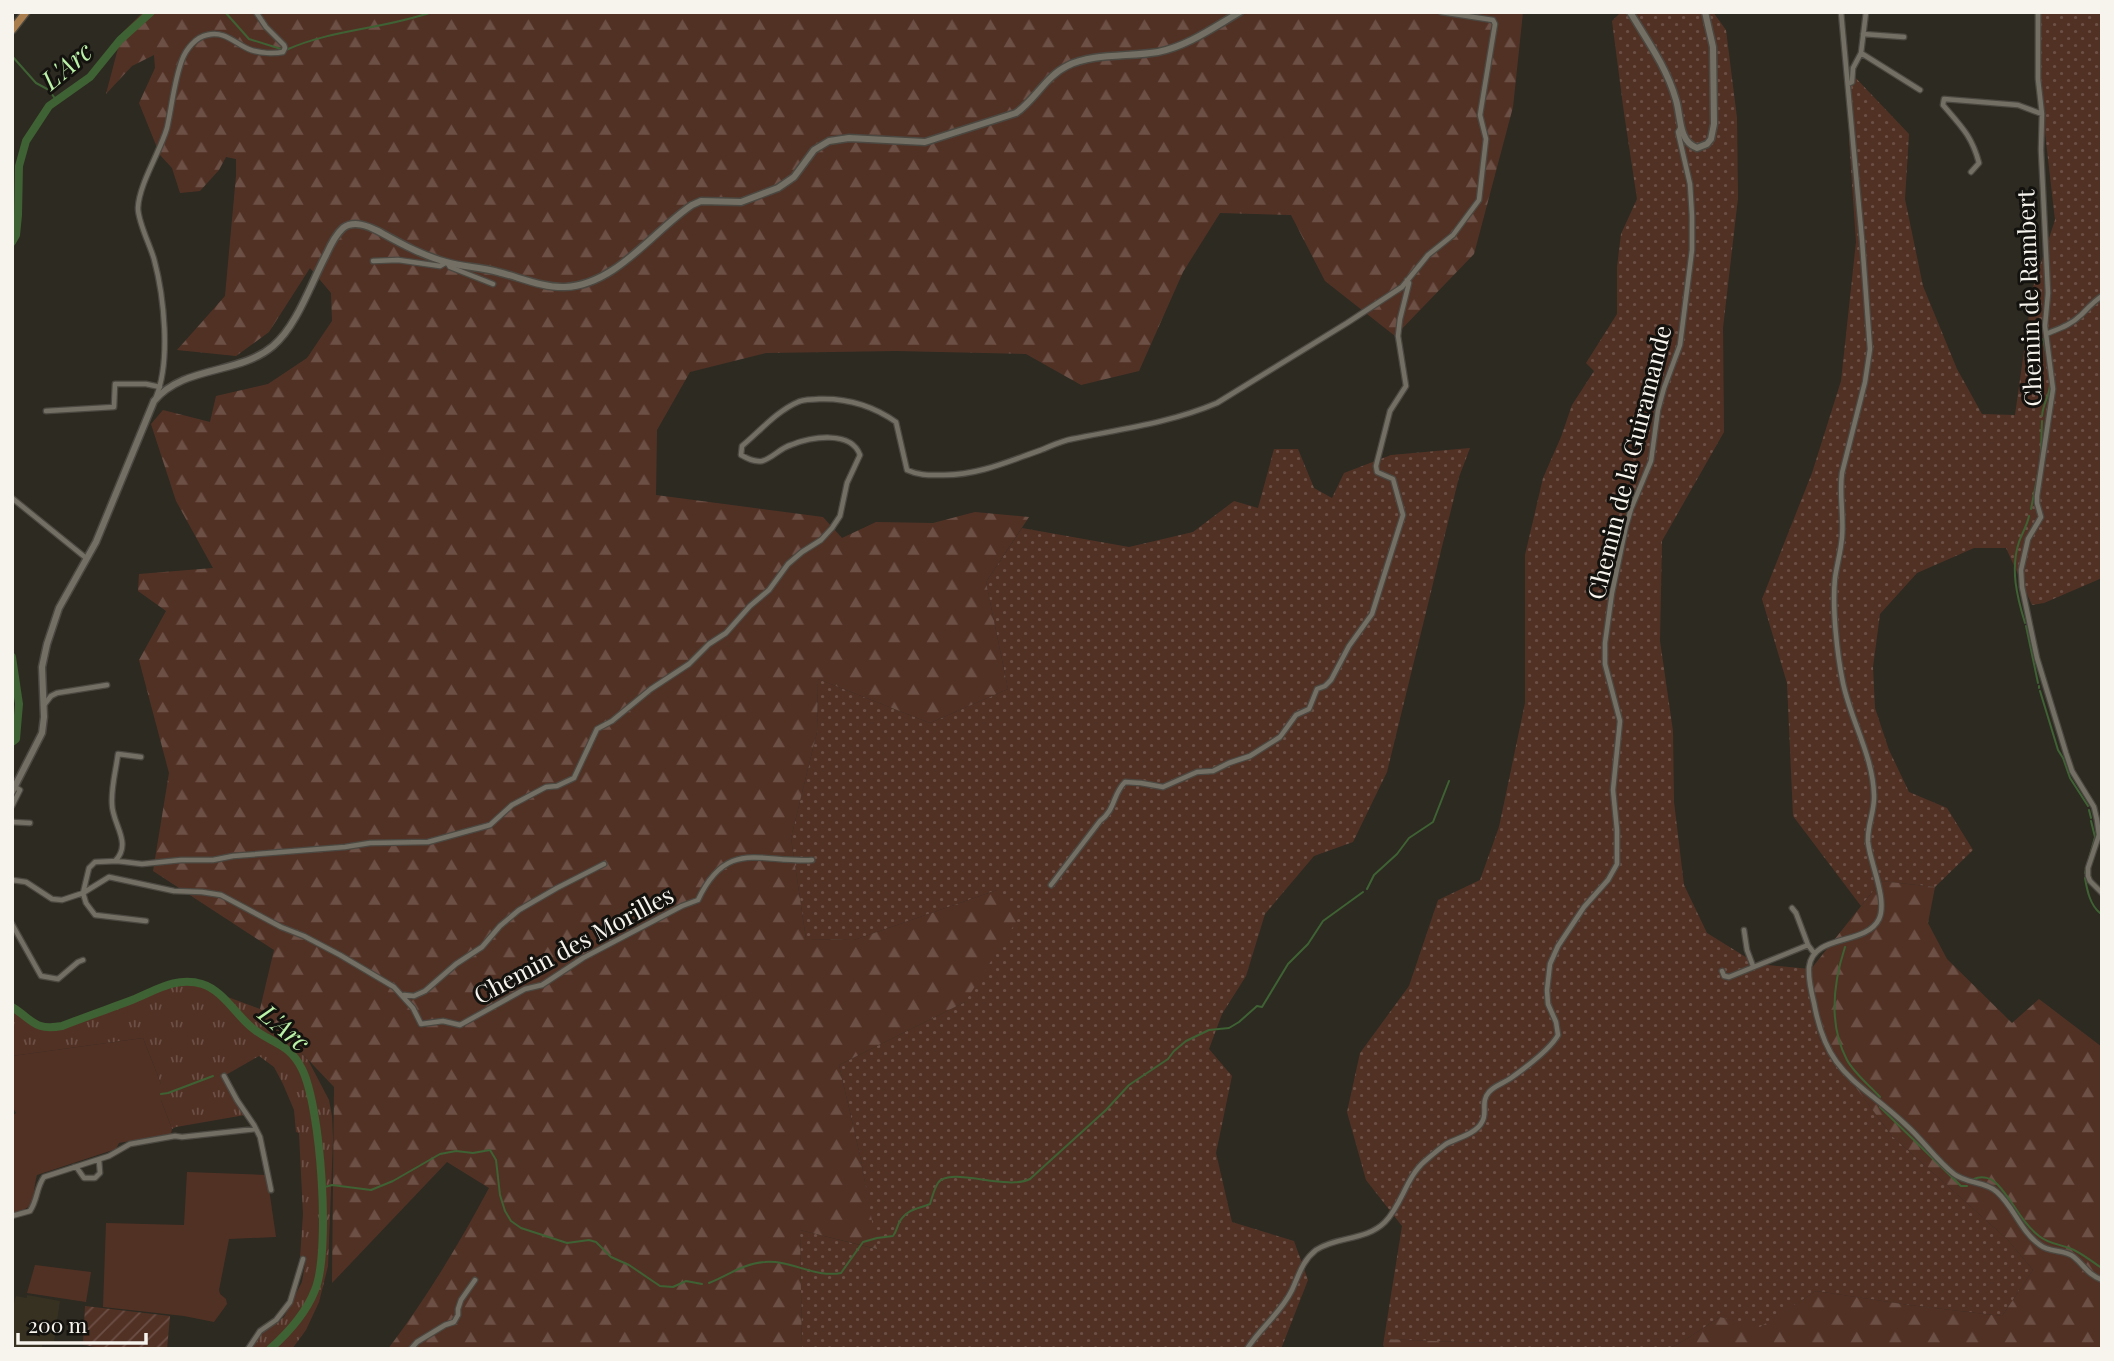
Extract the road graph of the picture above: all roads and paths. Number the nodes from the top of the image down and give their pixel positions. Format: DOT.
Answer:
graph roads {
  1 [pos="26,12"];
  2 [pos="256,12"];
  3 [pos="1240,12"];
  4 [pos="1441,12"];
  5 [pos="1630,12"];
  6 [pos="1705,12"];
  7 [pos="1841,12"];
  8 [pos="1866,12"];
  9 [pos="2038,12"];
  10 [pos="12,30"];
  11 [pos="1863,34"];
  12 [pos="1904,37"];
  13 [pos="1861,53"];
  14 [pos="1849,84"];
  15 [pos="1920,90"];
  16 [pos="2041,104"];
  17 [pos="2033,110"];
  18 [pos="2042,114"];
  19 [pos="1682,126"];
  20 [pos="1692,146"];
  21 [pos="1682,153"];
  22 [pos="1971,172"];
  23 [pos="373,261"];
  24 [pos="447,262"];
  25 [pos="1407,280"];
  26 [pos="493,284"];
  27 [pos="2102,296"];
  28 [pos="2046,334"];
  29 [pos="159,387"];
  30 [pos="154,401"];
  31 [pos="46,411"];
  32 [pos="12,498"];
  33 [pos="87,559"];
  34 [pos="107,685"];
  35 [pos="43,705"];
  36 [pos="141,757"];
  37 [pos="14,789"];
  38 [pos="12,806"];
  39 [pos="12,822"];
  40 [pos="30,823"];
  41 [pos="812,860"];
  42 [pos="115,861"];
  43 [pos="604,864"];
  44 [pos="12,880"];
  45 [pos="1051,885"];
  46 [pos="83,893"];
  47 [pos="2102,893"];
  48 [pos="1792,908"];
  49 [pos="146,921"];
  50 [pos="12,924"];
  51 [pos="1744,930"];
  52 [pos="1808,945"];
  53 [pos="1814,953"];
  54 [pos="83,960"];
  55 [pos="1754,966"];
  56 [pos="1721,971"];
  57 [pos="403,995"];
  58 [pos="224,1076"];
  59 [pos="256,1129"];
  60 [pos="99,1160"];
  61 [pos="73,1167"];
  62 [pos="271,1190"];
  63 [pos="12,1216"];
  64 [pos="303,1259"];
  65 [pos="475,1280"];
  66 [pos="2102,1280"];
  67 [pos="248,1349"];
  68 [pos="411,1349"];
  69 [pos="1247,1349"];
  1 -- 10 [label="main road"];
  2 -- 29 [label="street"];
  3 -- 24 [label="street"];
  4 -- 25 [label="street"];
  5 -- 19 [label="street"];
  6 -- 20 [label="street"];
  7 -- 14 [label="street"];
  8 -- 11 [label="street"];
  9 -- 16 [label="street, Chemin de Rambert"];
  11 -- 12 [label="street"];
  11 -- 13 [label="street"];
  13 -- 14 [label="street"];
  13 -- 15 [label="street"];
  14 -- 53 [label="street"];
  16 -- 17 [label="street"];
  16 -- 18 [label="street, Chemin de Rambert"];
  17 -- 18 [label="street"];
  17 -- 22 [label="street"];
  18 -- 28 [label="street, Chemin de Rambert"];
  19 -- 20 [label="street"];
  19 -- 21 [label="street, Chemin de la Guiramande"];
  20 -- 21 [label="street"];
  21 -- 69 [label="street, Chemin de la Guiramande"];
  23 -- 24 [label="street"];
  24 -- 26 [label="street"];
  24 -- 30 [label="street"];
  25 -- 42 [label="street"];
  25 -- 45 [label="street"];
  27 -- 28 [label="street"];
  28 -- 47 [label="street, Chemin de Rambert"];
  29 -- 30 [label="street"];
  29 -- 31 [label="street"];
  30 -- 33 [label="street"];
  32 -- 33 [label="street"];
  33 -- 35 [label="street"];
  34 -- 35 [label="street"];
  35 -- 37 [label="street"];
  36 -- 42 [label="street"];
  37 -- 38 [label="street"];
  39 -- 40 [label="street"];
  41 -- 57 [label="street, Chemin des Morilles"];
  42 -- 46 [label="street"];
  43 -- 57 [label="street"];
  44 -- 46 [label="street"];
  46 -- 49 [label="street"];
  46 -- 57 [label="street"];
  48 -- 52 [label="street"];
  50 -- 54 [label="street"];
  51 -- 55 [label="street"];
  52 -- 53 [label="street"];
  52 -- 55 [label="street"];
  53 -- 66 [label="street"];
  55 -- 56 [label="street"];
  58 -- 59 [label="street"];
  59 -- 60 [label="street"];
  59 -- 62 [label="street"];
  60 -- 61 [label="street"];
  60 -- 61 [label="street"];
  61 -- 63 [label="street"];
  64 -- 67 [label="street"];
  65 -- 68 [label="street"];
}
